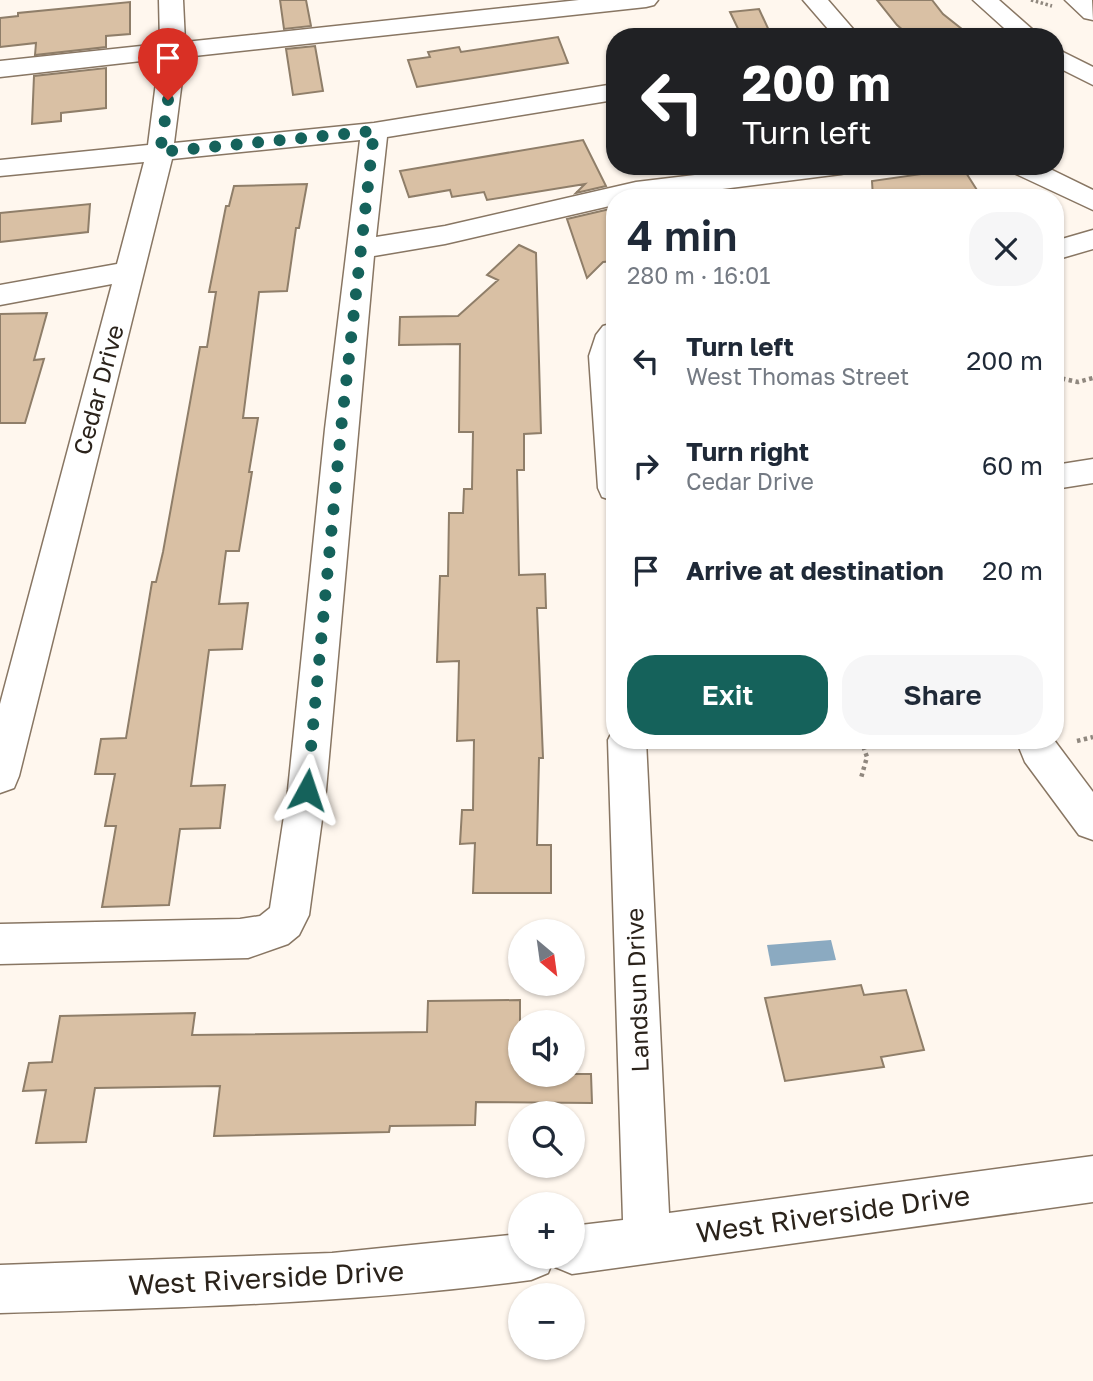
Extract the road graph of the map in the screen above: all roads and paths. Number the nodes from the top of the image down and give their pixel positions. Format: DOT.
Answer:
graph roads {
  1 [pos="171,0"];
  2 [pos="646,0"];
  3 [pos="815,0"];
  4 [pos="985,0"];
  5 [pos="1077,0"];
  6 [pos="1093,13"];
  7 [pos="840,28"];
  8 [pos="1018,28"];
  9 [pos="173,51"];
  10 [pos="1064,60"];
  11 [pos="0,69"];
  12 [pos="1093,77"];
  13 [pos="606,93"];
  14 [pos="374,131"];
  15 [pos="160,152"];
  16 [pos="0,168"];
  17 [pos="767,175"];
  18 [pos="1040,175"];
  19 [pos="652,189"];
  20 [pos="606,198"];
  21 [pos="1093,201"];
  22 [pos="1093,239"];
  23 [pos="1064,248"];
  24 [pos="361,249"];
  25 [pos="130,271"];
  26 [pos="0,295"];
  27 [pos="606,347"];
  28 [pos="1093,377"];
  29 [pos="1064,379"];
  30 [pos="606,382"];
  31 [pos="1093,471"];
  32 [pos="1064,476"];
  33 [pos="628,749"];
  34 [pos="864,749"];
  35 [pos="1038,749"];
  36 [pos="0,776"];
  37 [pos="861,778"];
  38 [pos="1093,822"];
  39 [pos="0,944"];
  40 [pos="1093,1179"];
  41 [pos="646,1240"];
  42 [pos="585,1248"];
  43 [pos="508,1260"];
  44 [pos="0,1289"];
  1 -- 9 [label="street, Cedar Drive"];
  2 -- 9 [label="street"];
  3 -- 7 [label="street"];
  4 -- 8 [label="street"];
  5 -- 6 [label="street"];
  9 -- 11 [label="street"];
  9 -- 15 [label="street, Cedar Drive"];
  10 -- 12 [label="street"];
  13 -- 14 [label="street"];
  14 -- 15 [label="street"];
  14 -- 24 [label="street"];
  15 -- 16 [label="street"];
  15 -- 25 [label="street, Cedar Drive"];
  17 -- 19 [label="street"];
  18 -- 21 [label="street"];
  20 -- 24 [label="street"];
  22 -- 23 [label="street"];
  24 -- 39 [label="street"];
  25 -- 26 [label="street"];
  25 -- 36 [label="street, Cedar Drive"];
  27 -- 30 [label="street"];
  28 -- 29 [label="path"];
  31 -- 32 [label="street"];
  33 -- 41 [label="street, Landsun Drive"];
  34 -- 37 [label="path"];
  35 -- 38 [label="street"];
  40 -- 41 [label="street, West Riverside Drive"];
  41 -- 42 [label="street, West Riverside Drive"];
  43 -- 44 [label="street, West Riverside Drive"];
}
